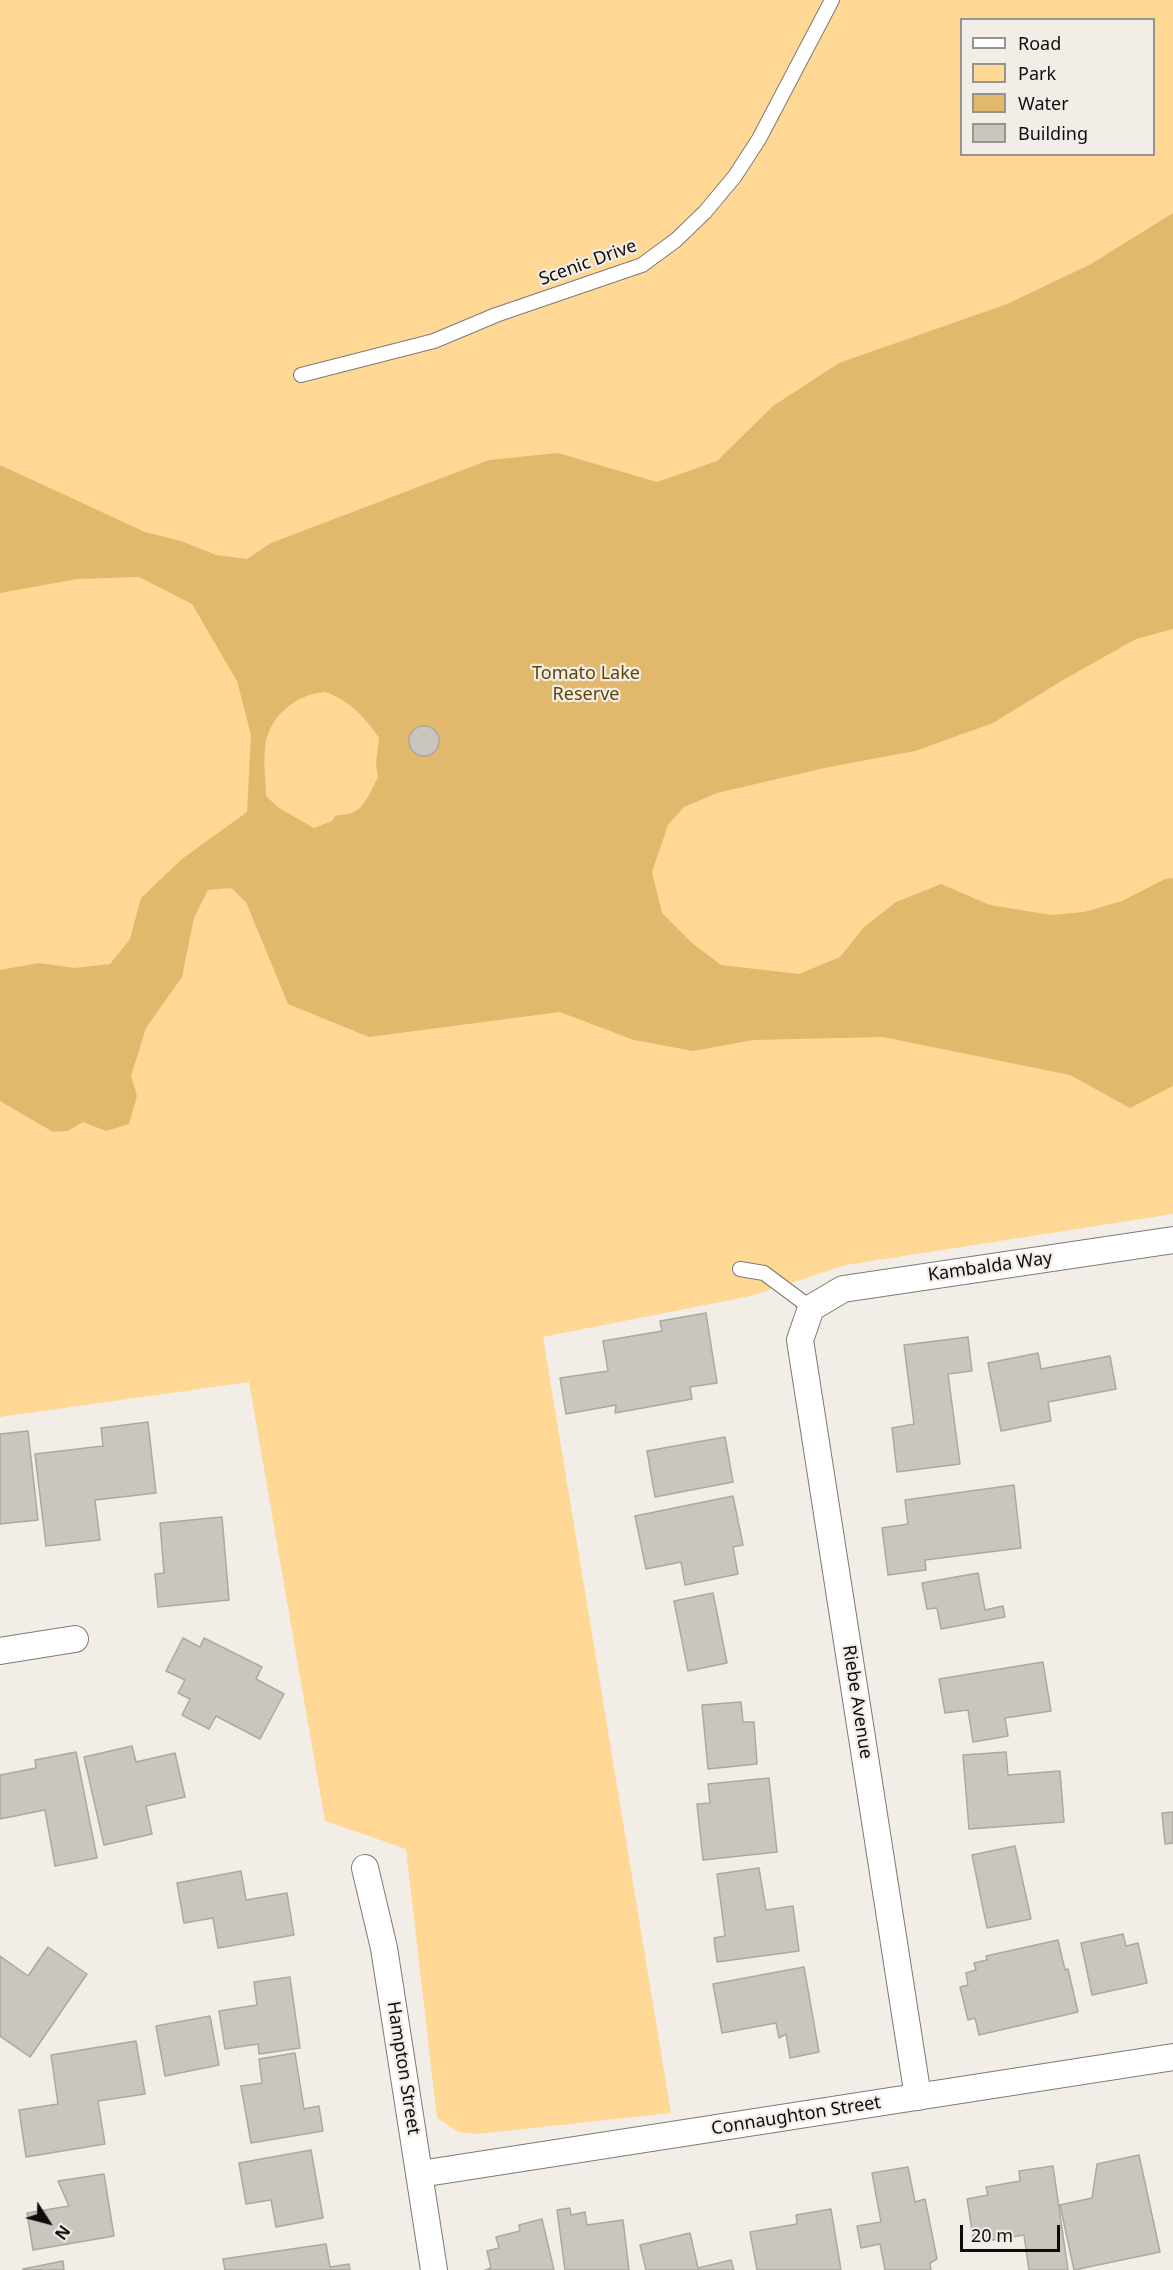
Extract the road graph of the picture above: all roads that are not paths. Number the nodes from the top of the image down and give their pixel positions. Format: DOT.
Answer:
graph roads {
  1 [pos="832,0"];
  2 [pos="301,375"];
  3 [pos="1173,1240"];
  4 [pos="740,1269"];
  5 [pos="811,1308"];
  6 [pos="75,1639"];
  7 [pos="0,1651"];
  8 [pos="365,1868"];
  9 [pos="1173,2057"];
  10 [pos="918,2097"];
  11 [pos="420,2174"];
  12 [pos="434,2270"];
  1 -- 2 [label="lane, Scenic Drive"];
  3 -- 5 [label="street, Kambalda Way"];
  4 -- 5 [label="lane"];
  5 -- 10 [label="street, Riebe Avenue"];
  6 -- 7 [label="street"];
  8 -- 11 [label="street, Hampton Street"];
  9 -- 10 [label="street, Connaughton Street"];
  10 -- 11 [label="street, Connaughton Street"];
  11 -- 12 [label="street, Hampton Street"];
}
